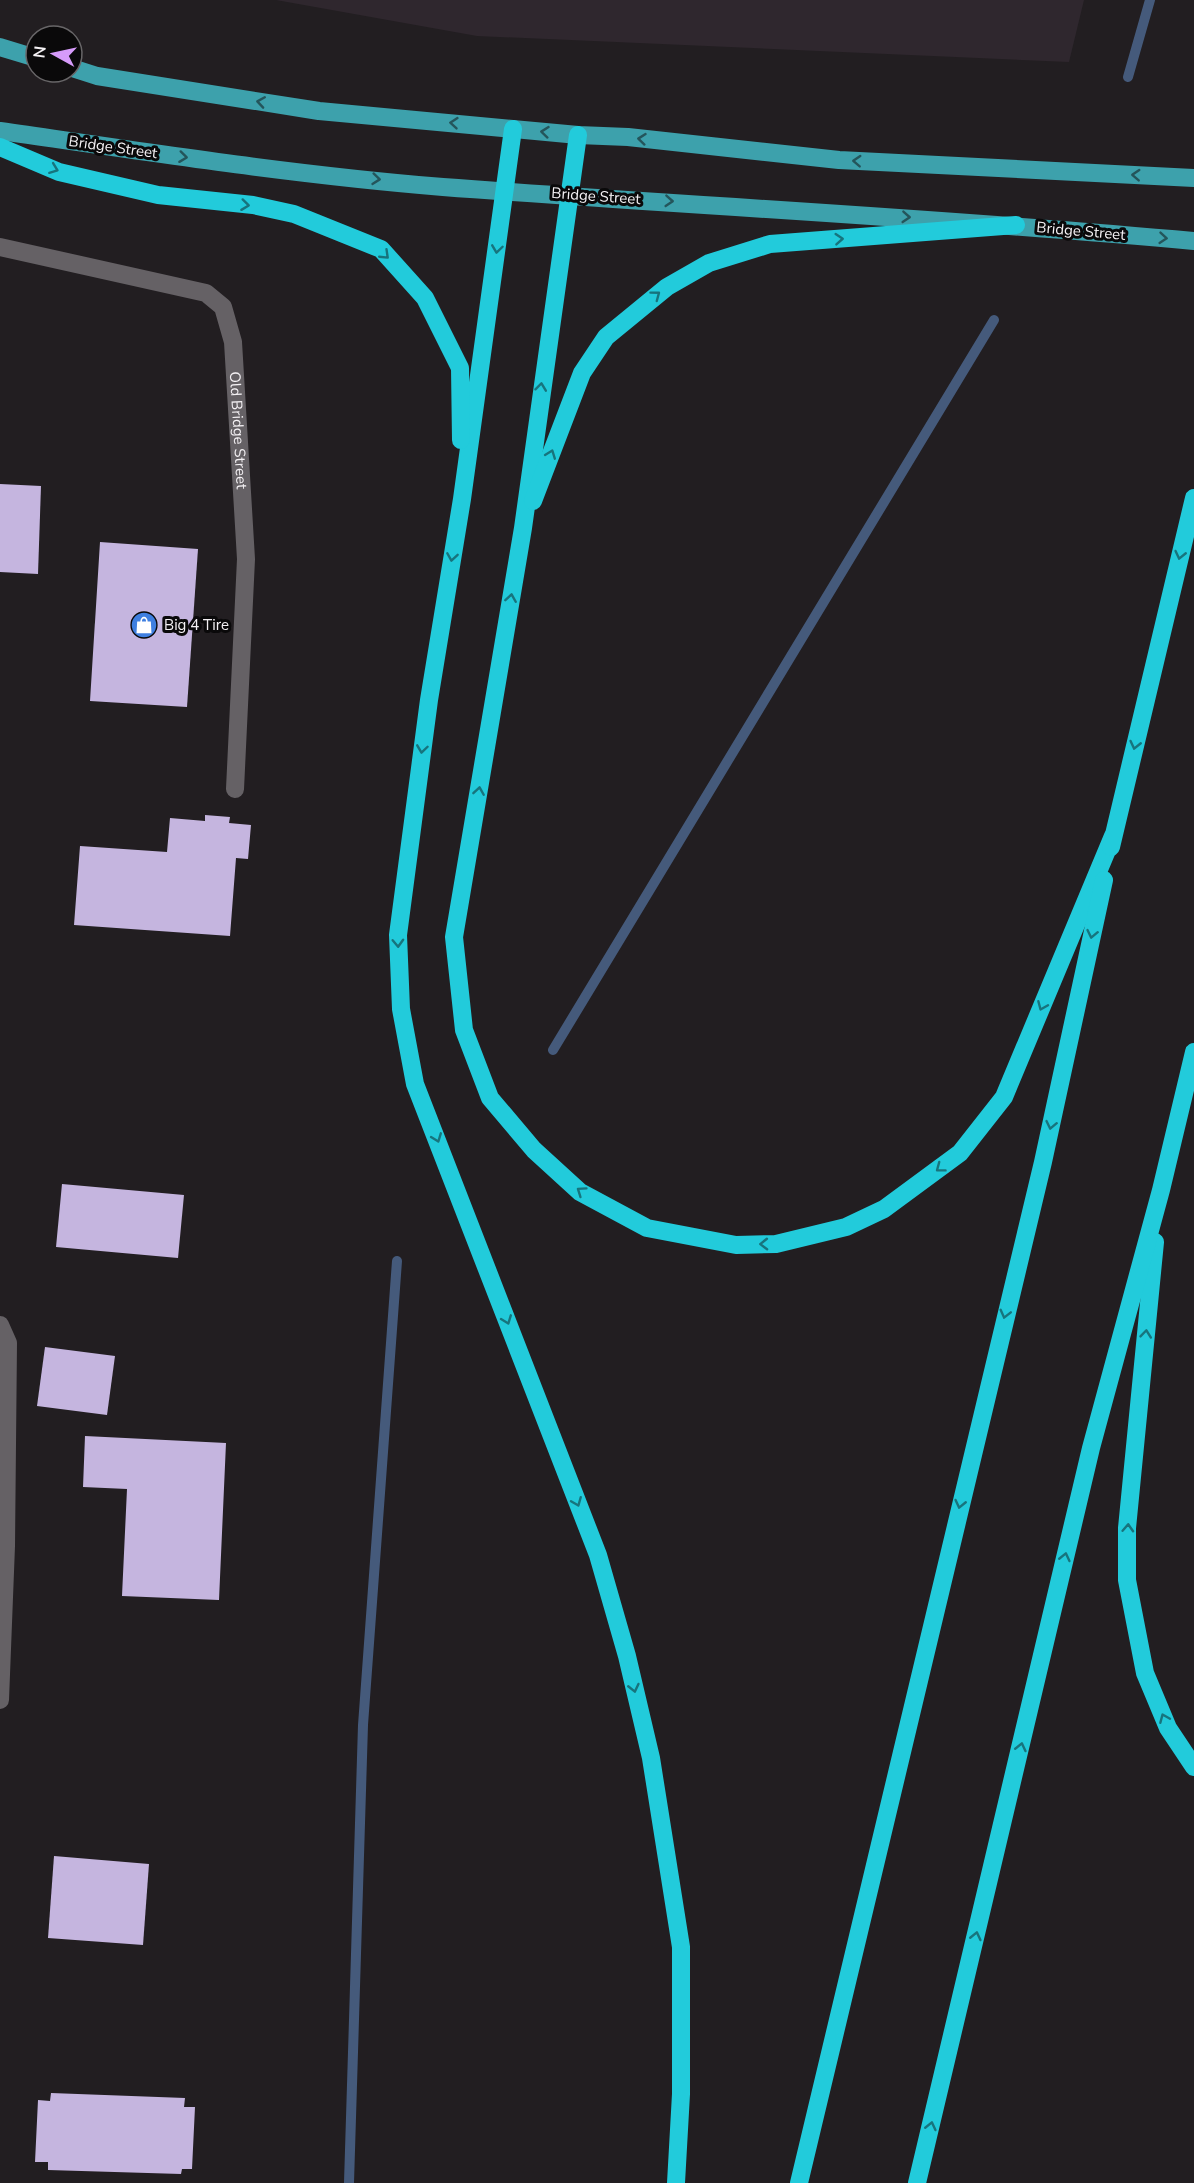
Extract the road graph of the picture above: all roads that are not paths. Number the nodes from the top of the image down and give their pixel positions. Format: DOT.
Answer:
graph roads {
  1 [pos="0,47"];
  2 [pos="24,54"];
  3 [pos="84,72"];
  4 [pos="513,129"];
  5 [pos="0,131"];
  6 [pos="578,135"];
  7 [pos="0,147"];
  8 [pos="1194,178"];
  9 [pos="505,191"];
  10 [pos="569,194"];
  11 [pos="1016,225"];
  12 [pos="1194,241"];
  13 [pos="0,247"];
  14 [pos="1194,498"];
  15 [pos="462,499"];
  16 [pos="523,528"];
  17 [pos="235,789"];
  18 [pos="1113,836"];
  19 [pos="1194,1052"];
  20 [pos="1161,1190"];
  21 [pos="0,1325"];
  22 [pos="1,1636"];
  23 [pos="0,1700"];
  24 [pos="1194,1767"];
  25 [pos="675,2183"];
  26 [pos="799,2183"];
  27 [pos="917,2183"];
  1 -- 2 [label="main road"];
  4 -- 3 [label="main road, one-way"];
  6 -- 4 [label="main road, one-way"];
  4 -- 9 [label="highway"];
  5 -- 9 [label="main road, Bridge Street, one-way"];
  8 -- 6 [label="main road, one-way"];
  6 -- 10 [label="highway"];
  7 -- 15 [label="highway, one-way"];
  9 -- 10 [label="main road, Bridge Street"];
  9 -- 15 [label="highway, one-way"];
  10 -- 11 [label="main road, Bridge Street, one-way"];
  16 -- 10 [label="highway, one-way"];
  11 -- 12 [label="main road, Bridge Street, one-way"];
  16 -- 11 [label="highway, one-way"];
  13 -- 17 [label="street, Old Bridge Street"];
  14 -- 18 [label="highway, one-way"];
  15 -- 25 [label="highway, one-way"];
  18 -- 16 [label="highway, one-way"];
  18 -- 26 [label="highway, one-way"];
  19 -- 20 [label="highway"];
  24 -- 20 [label="highway, one-way"];
  27 -- 20 [label="highway, one-way"];
  21 -- 22 [label="street"];
  22 -- 23 [label="street"];
}
